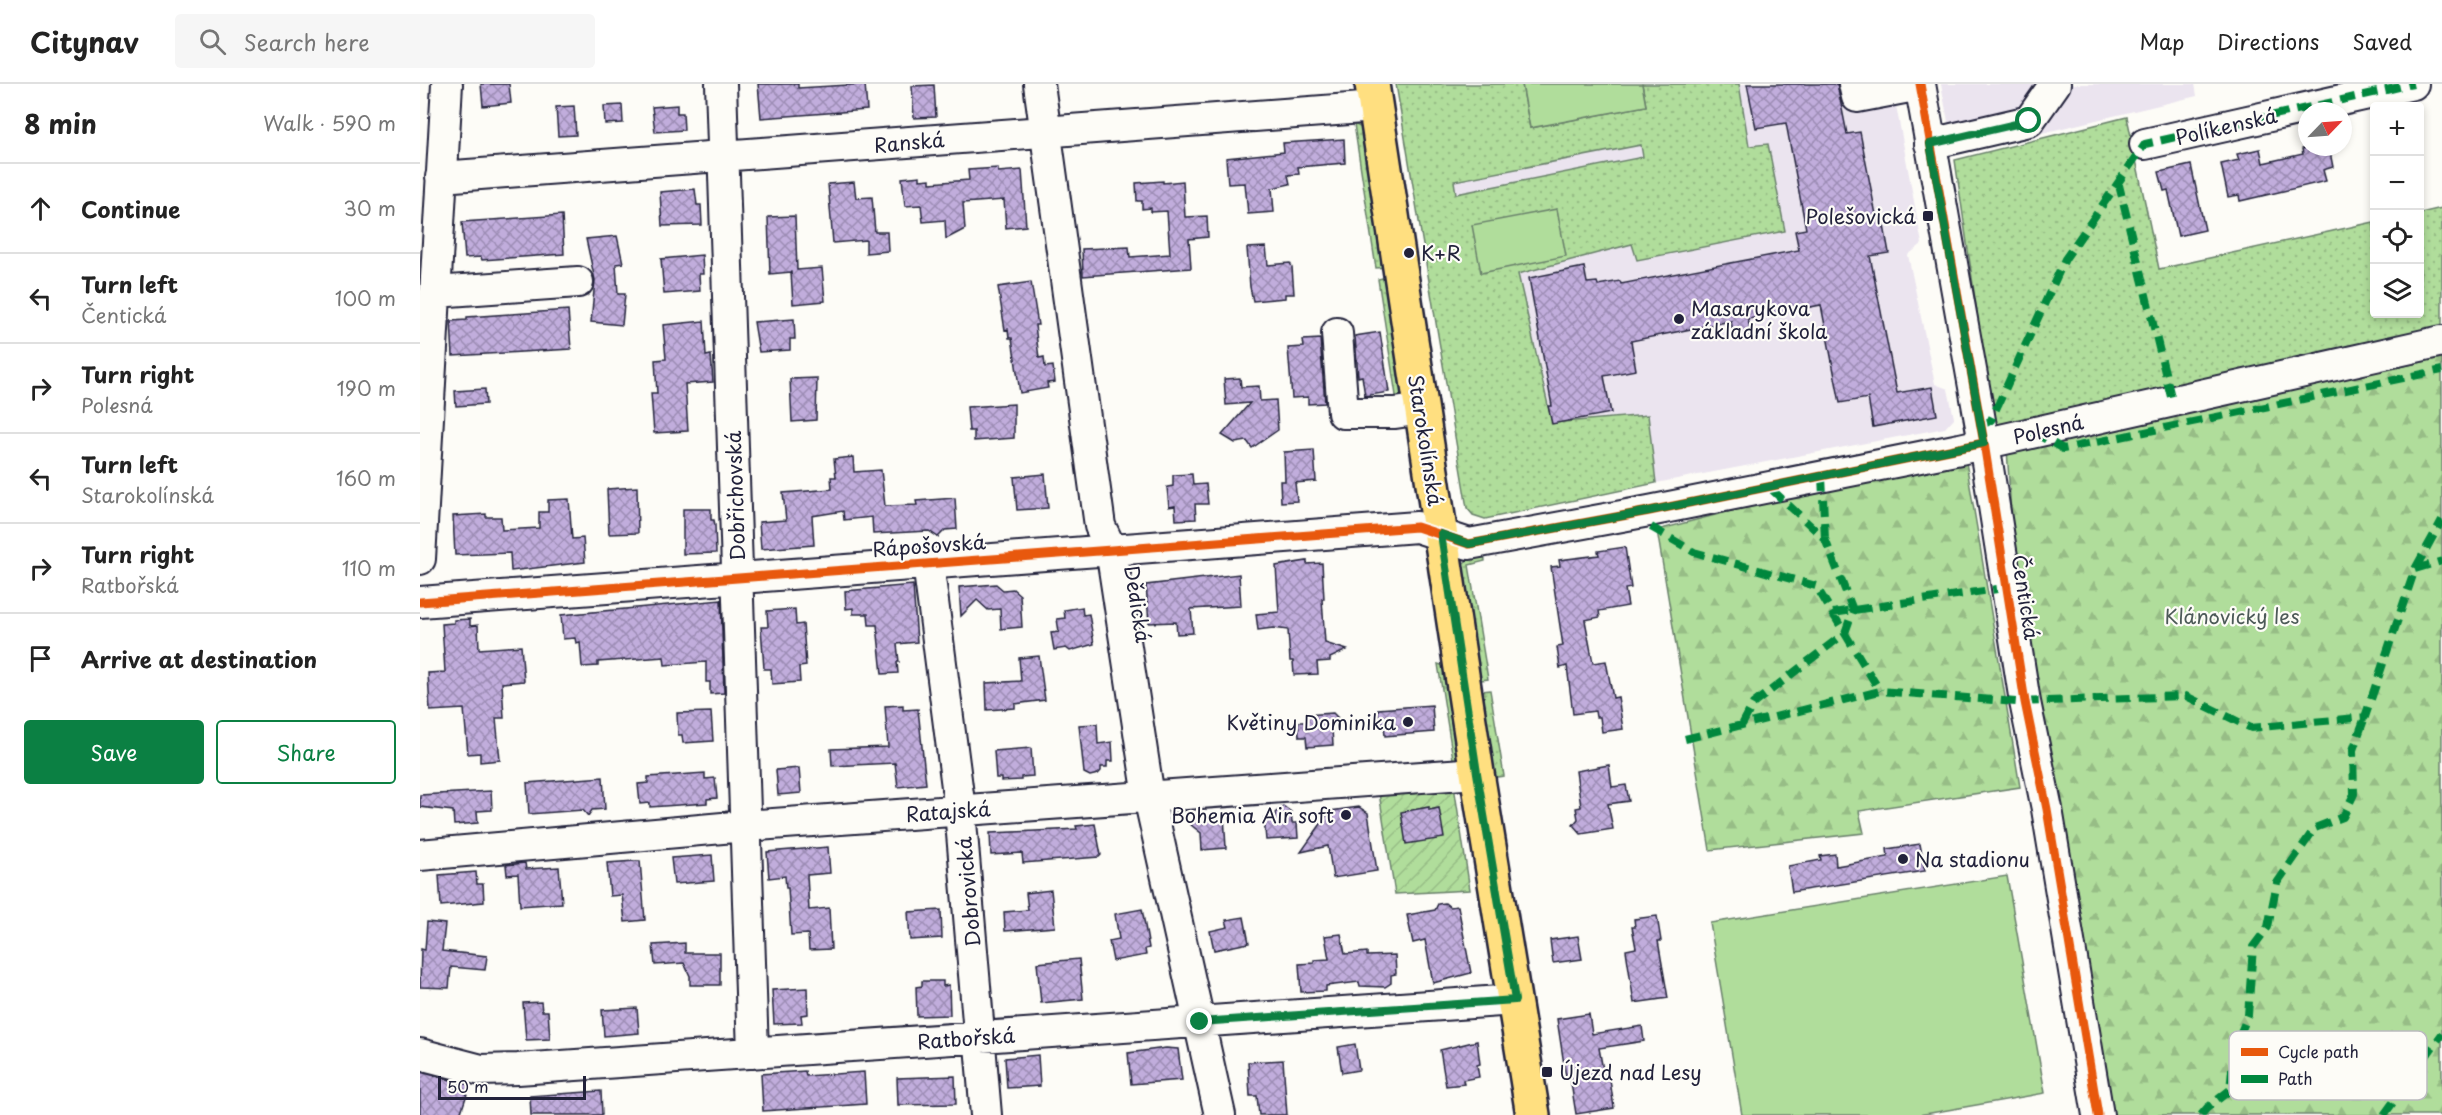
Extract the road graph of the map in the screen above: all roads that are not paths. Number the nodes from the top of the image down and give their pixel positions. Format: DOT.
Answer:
graph roads {
  1 [pos="447,84"];
  2 [pos="721,84"];
  3 [pos="1039,84"];
  4 [pos="1854,84"];
  5 [pos="2055,84"];
  6 [pos="2413,84"];
  7 [pos="1920,85"];
  8 [pos="1374,96"];
  9 [pos="1046,131"];
  10 [pos="1930,144"];
  11 [pos="2145,144"];
  12 [pos="724,157"];
  13 [pos="441,177"];
  14 [pos="578,282"];
  15 [pos="435,292"];
  16 [pos="1337,333"];
  17 [pos="2442,341"];
  18 [pos="1422,409"];
  19 [pos="1984,443"];
  20 [pos="1441,534"];
  21 [pos="1111,549"];
  22 [pos="420,560"];
  23 [pos="928,563"];
  24 [pos="737,578"];
  25 [pos="420,602"];
  26 [pos="1477,773"];
  27 [pos="1149,797"];
  28 [pos="960,810"];
  29 [pos="745,826"];
  30 [pos="420,855"];
  31 [pos="1515,1000"];
  32 [pos="1200,1022"];
  33 [pos="981,1037"];
  34 [pos="753,1053"];
  35 [pos="420,1054"];
  36 [pos="986,1115"];
  37 [pos="1220,1115"];
  38 [pos="1533,1115"];
  39 [pos="2098,1115"];
  1 -- 13 [label="street"];
  2 -- 12 [label="street, Dobřichovská"];
  3 -- 9 [label="street, Dědická"];
  4 -- 7 [label="street"];
  5 -- 10 [label="street"];
  6 -- 11 [label="street, Políkenská"];
  7 -- 10 [label="street, Čentická"];
  8 -- 9 [label="street, Ranská"];
  8 -- 18 [label="main road, Starokolínská"];
  9 -- 12 [label="street, Ranská"];
  9 -- 21 [label="street, Dědická"];
  10 -- 19 [label="street, Čentická"];
  12 -- 13 [label="street, Ranská"];
  12 -- 24 [label="street, Dobřichovská"];
  13 -- 15 [label="street"];
  14 -- 15 [label="street"];
  15 -- 22 [label="street"];
  16 -- 18 [label="street"];
  17 -- 19 [label="street, Polesná"];
  18 -- 20 [label="main road, Starokolínská"];
  19 -- 20 [label="street, Polesná"];
  19 -- 39 [label="street, Čentická"];
  20 -- 21 [label="street, Rápošovská"];
  20 -- 26 [label="main road, Starokolínská"];
  21 -- 23 [label="street, Rápošovská"];
  21 -- 27 [label="street, Dědická"];
  23 -- 24 [label="street, Rápošovská"];
  23 -- 28 [label="street, Dobrovická"];
  24 -- 25 [label="street, Rápošovská"];
  24 -- 29 [label="street, Dobřichovská"];
  26 -- 27 [label="street, Ratajská"];
  26 -- 31 [label="main road, Starokolínská"];
  27 -- 28 [label="street, Ratajská"];
  27 -- 32 [label="street, Dědická"];
  28 -- 29 [label="street, Ratajská"];
  28 -- 33 [label="street, Dobrovická"];
  29 -- 30 [label="street, Ratajská"];
  29 -- 34 [label="street, Dobřichovská"];
  31 -- 32 [label="street, Ratbořská"];
  31 -- 38 [label="main road, Starokolínská"];
  32 -- 33 [label="street, Ratbořská"];
  32 -- 37 [label="street, Dědická"];
  33 -- 34 [label="street, Ratbořská"];
  33 -- 36 [label="street, Dobrovická"];
  34 -- 35 [label="street, Ratbořská"];
}
